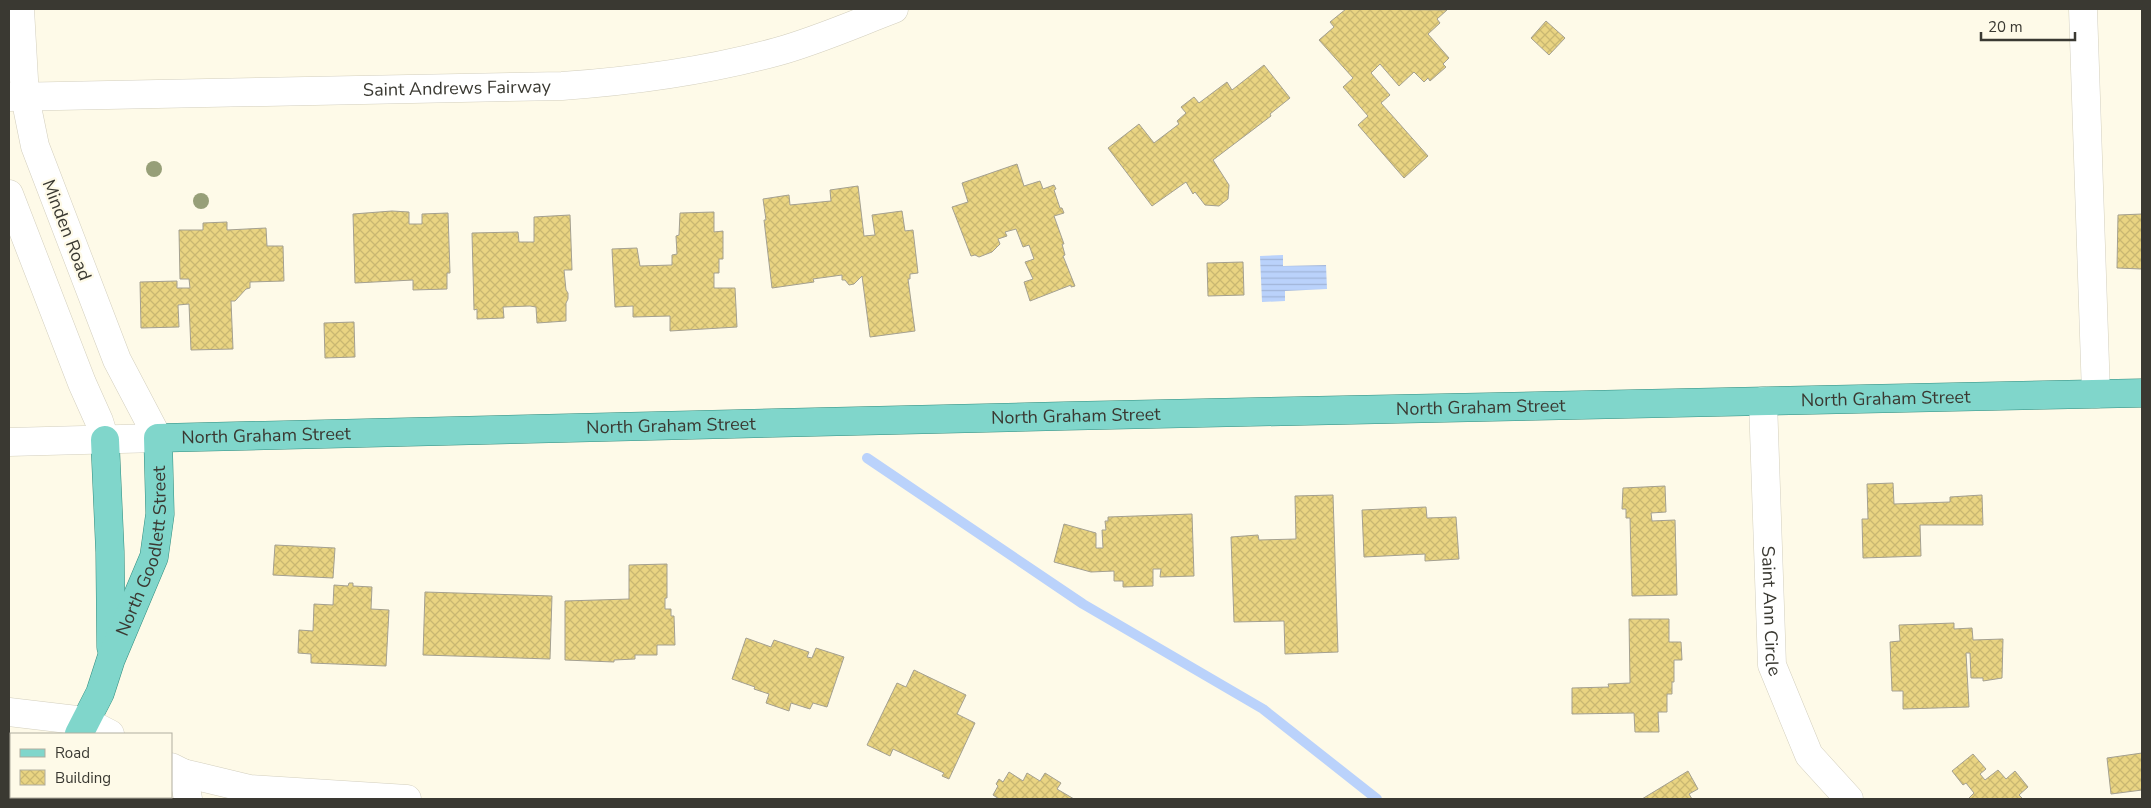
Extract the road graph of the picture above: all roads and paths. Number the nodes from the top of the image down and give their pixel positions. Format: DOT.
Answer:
graph roads {
  1 [pos="20,9"];
  2 [pos="894,9"];
  3 [pos="2083,9"];
  4 [pos="17,97"];
  5 [pos="9,194"];
  6 [pos="2142,393"];
  7 [pos="2096,394"];
  8 [pos="1763,401"];
  9 [pos="158,438"];
  10 [pos="105,440"];
  11 [pos="9,442"];
  12 [pos="111,658"];
  13 [pos="9,712"];
  14 [pos="82,728"];
  15 [pos="105,733"];
  16 [pos="181,780"];
  17 [pos="408,799"];
  18 [pos="1849,799"];
  1 -- 4 [label="street, Minden Road"];
  2 -- 4 [label="street, Saint Andrews Fairway"];
  3 -- 7 [label="street"];
  4 -- 9 [label="street, Minden Road"];
  5 -- 10 [label="street"];
  6 -- 7 [label="main road, North Graham Street"];
  7 -- 8 [label="main road, North Graham Street"];
  8 -- 9 [label="main road, North Graham Street"];
  8 -- 18 [label="street, Saint Ann Circle"];
  9 -- 10 [label="street, North Graham Street"];
  9 -- 12 [label="main road, North Goodlett Street"];
  10 -- 11 [label="street, North Graham Street"];
  10 -- 12 [label="main road, North Goodlett Street"];
  12 -- 14 [label="main road, North Goodlett Street"];
  13 -- 14 [label="street"];
  14 -- 15 [label="street"];
  16 -- 17 [label="street"];
}
